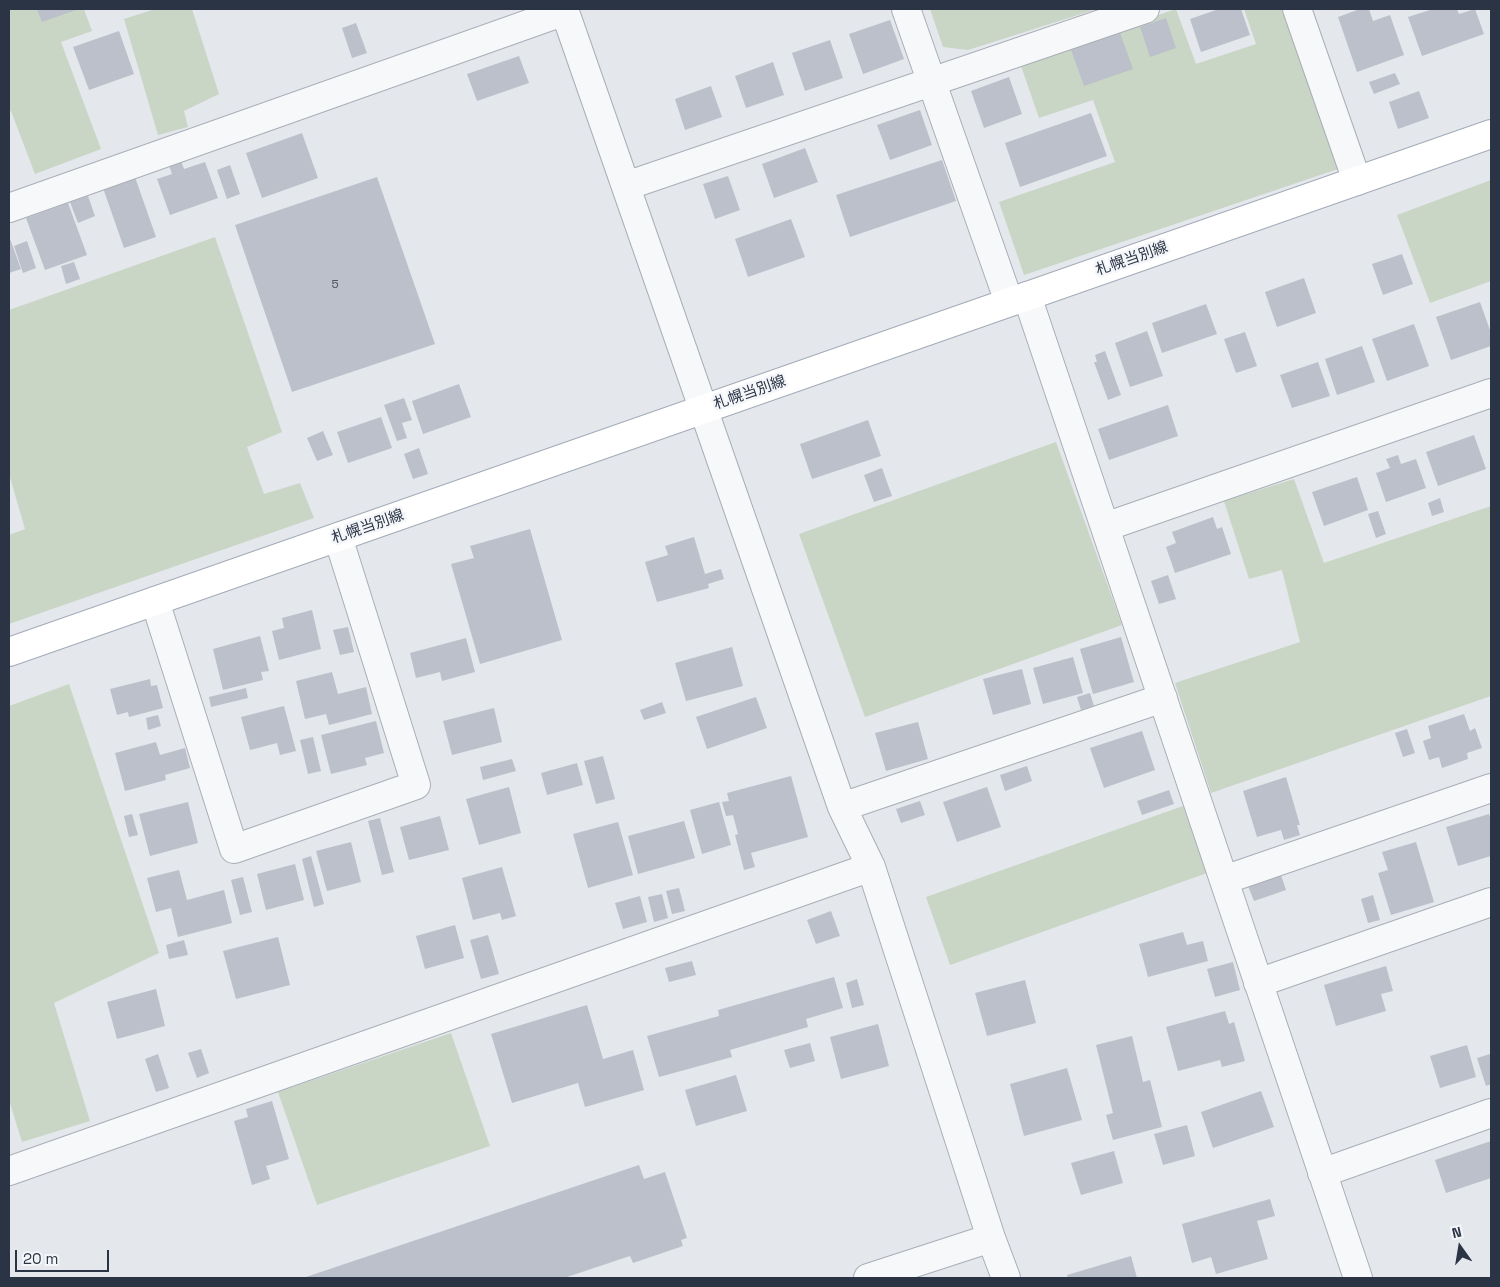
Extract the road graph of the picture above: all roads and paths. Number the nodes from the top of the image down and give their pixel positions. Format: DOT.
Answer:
graph roads {
  1 [pos="906,9"];
  2 [pos="1145,9"];
  3 [pos="1297,9"];
  4 [pos="565,10"];
  5 [pos="932,83"];
  6 [pos="1491,134"];
  7 [pos="1357,181"];
  8 [pos="626,186"];
  9 [pos="9,208"];
  10 [pos="1018,299"];
  11 [pos="1491,393"];
  12 [pos="704,410"];
  13 [pos="1105,527"];
  14 [pos="338,537"];
  15 [pos="155,601"];
  16 [pos="9,652"];
  17 [pos="1163,698"];
  18 [pos="1491,788"];
  19 [pos="842,807"];
  20 [pos="870,867"];
  21 [pos="1224,880"];
  22 [pos="1491,902"];
  23 [pos="1258,983"];
  24 [pos="1491,1113"];
  25 [pos="9,1171"];
  26 [pos="1322,1173"];
  27 [pos="991,1238"];
  28 [pos="868,1278"];
  29 [pos="1006,1278"];
  30 [pos="1358,1278"];
  1 -- 5 [label="street"];
  2 -- 5 [label="street"];
  3 -- 7 [label="street"];
  4 -- 8 [label="street"];
  4 -- 9 [label="street"];
  5 -- 8 [label="street"];
  5 -- 10 [label="street"];
  6 -- 7 [label="main road, 札幌当別線"];
  7 -- 10 [label="main road, 札幌当別線"];
  8 -- 12 [label="street"];
  10 -- 12 [label="main road, 札幌当別線"];
  10 -- 13 [label="street"];
  11 -- 13 [label="street"];
  12 -- 14 [label="main road, 札幌当別線"];
  12 -- 19 [label="street"];
  13 -- 17 [label="street"];
  14 -- 15 [label="main road, 札幌当別線"];
  14 -- 15 [label="street"];
  15 -- 16 [label="main road, 札幌当別線"];
  17 -- 19 [label="street"];
  17 -- 21 [label="street"];
  18 -- 21 [label="street"];
  19 -- 20 [label="street"];
  20 -- 25 [label="street"];
  20 -- 27 [label="street"];
  21 -- 23 [label="street"];
  22 -- 23 [label="street"];
  23 -- 26 [label="street"];
  24 -- 26 [label="street"];
  26 -- 30 [label="street"];
  27 -- 28 [label="street"];
  27 -- 29 [label="street"];
}
